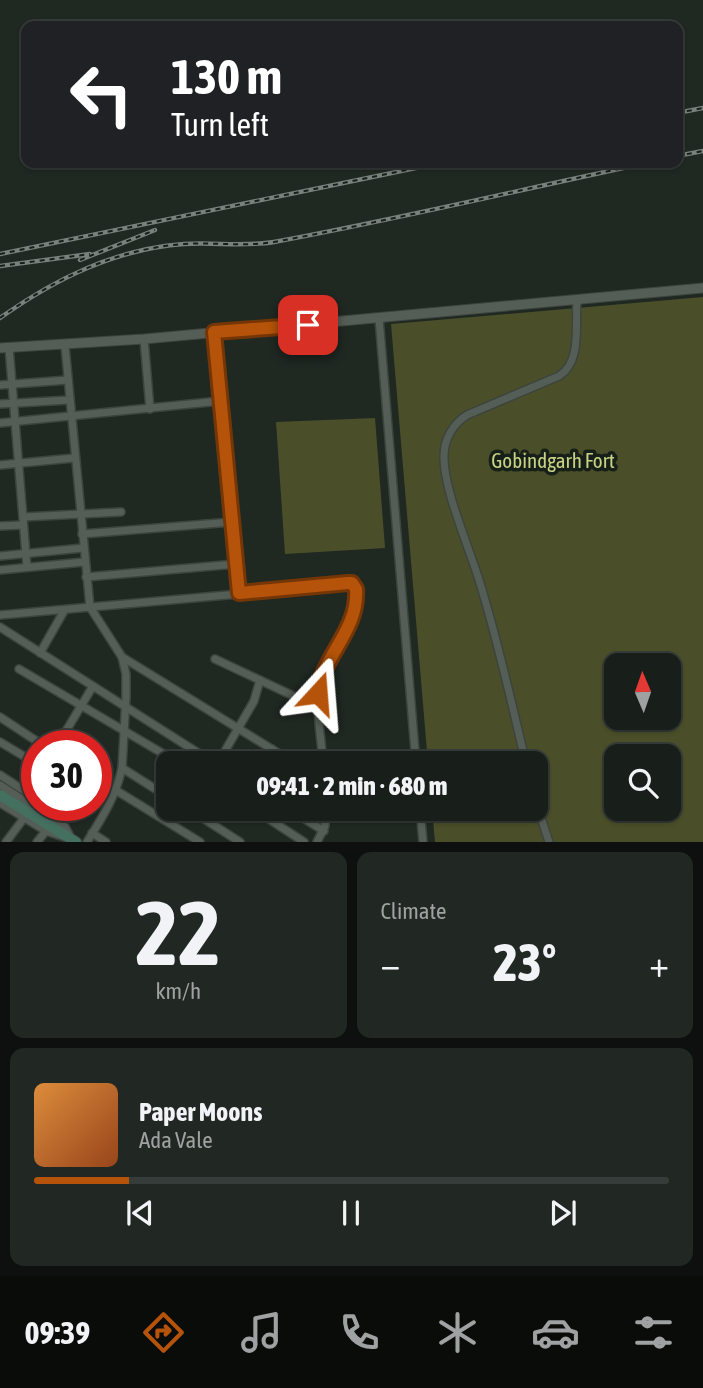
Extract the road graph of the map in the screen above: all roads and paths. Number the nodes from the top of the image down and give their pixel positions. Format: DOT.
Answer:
graph roads {
  1 [pos="703,288"];
  2 [pos="577,301"];
  3 [pos="379,318"];
  4 [pos="214,332"];
  5 [pos="144,339"];
  6 [pos="65,346"];
  7 [pos="5,348"];
  8 [pos="68,380"];
  9 [pos="0,385"];
  10 [pos="12,385"];
  11 [pos="69,400"];
  12 [pos="220,401"];
  13 [pos="13,403"];
  14 [pos="0,404"];
  15 [pos="150,409"];
  16 [pos="71,417"];
  17 [pos="15,422"];
  18 [pos="0,423"];
  19 [pos="74,458"];
  20 [pos="17,464"];
  21 [pos="0,465"];
  22 [pos="121,512"];
  23 [pos="80,514"];
  24 [pos="23,521"];
  25 [pos="232,522"];
  26 [pos="0,526"];
  27 [pos="82,534"];
  28 [pos="83,548"];
  29 [pos="25,554"];
  30 [pos="0,556"];
  31 [pos="84,562"];
  32 [pos="236,564"];
  33 [pos="27,568"];
  34 [pos="0,570"];
  35 [pos="86,577"];
  36 [pos="239,593"];
  37 [pos="90,607"];
  38 [pos="64,611"];
  39 [pos="0,615"];
  40 [pos="0,628"];
  41 [pos="40,653"];
  42 [pos="122,657"];
  43 [pos="215,659"];
  44 [pos="19,669"];
  45 [pos="260,680"];
  46 [pos="93,686"];
  47 [pos="80,707"];
  48 [pos="126,708"];
  49 [pos="319,708"];
  50 [pos="0,718"];
  51 [pos="238,727"];
  52 [pos="66,730"];
  53 [pos="21,731"];
  54 [pos="124,731"];
  55 [pos="0,742"];
  56 [pos="272,749"];
  57 [pos="158,751"];
  58 [pos="196,751"];
  59 [pos="223,751"];
  60 [pos="275,751"];
  61 [pos="322,751"];
  62 [pos="415,751"];
  63 [pos="523,751"];
  64 [pos="21,754"];
  65 [pos="122,768"];
  66 [pos="0,775"];
  67 [pos="0,785"];
  68 [pos="112,788"];
  69 [pos="21,789"];
  70 [pos="156,789"];
  71 [pos="116,790"];
  72 [pos="0,794"];
  73 [pos="0,803"];
  74 [pos="21,811"];
  75 [pos="21,813"];
  76 [pos="25,821"];
  77 [pos="34,821"];
  78 [pos="36,821"];
  79 [pos="207,821"];
  80 [pos="272,821"];
  81 [pos="308,821"];
  82 [pos="325,821"];
  83 [pos="421,821"];
  84 [pos="543,821"];
  85 [pos="46,831"];
  86 [pos="324,831"];
  87 [pos="92,833"];
  88 [pos="70,840"];
  89 [pos="6,842"];
  90 [pos="37,842"];
  91 [pos="87,842"];
  92 [pos="106,842"];
  93 [pos="200,842"];
  94 [pos="240,842"];
  95 [pos="304,842"];
  96 [pos="317,842"];
  97 [pos="423,842"];
  98 [pos="550,842"];
  1 -- 2 [label="street"];
  2 -- 3 [label="street"];
  2 -- 63 [label="street"];
  3 -- 4 [label="street"];
  3 -- 62 [label="street"];
  4 -- 5 [label="street"];
  4 -- 12 [label="street"];
  5 -- 6 [label="street"];
  5 -- 15 [label="street"];
  6 -- 7 [label="street"];
  6 -- 8 [label="street"];
  7 -- 10 [label="street"];
  8 -- 10 [label="street"];
  8 -- 11 [label="street"];
  9 -- 10 [label="street"];
  10 -- 13 [label="street"];
  11 -- 13 [label="street"];
  11 -- 16 [label="street"];
  12 -- 15 [label="street"];
  12 -- 25 [label="street"];
  13 -- 14 [label="street"];
  13 -- 17 [label="street"];
  15 -- 16 [label="street"];
  16 -- 17 [label="street"];
  16 -- 19 [label="street"];
  17 -- 18 [label="street"];
  17 -- 20 [label="street"];
  19 -- 20 [label="street"];
  19 -- 23 [label="street"];
  20 -- 21 [label="street"];
  20 -- 24 [label="street"];
  22 -- 23 [label="street"];
  23 -- 24 [label="street"];
  23 -- 27 [label="street"];
  24 -- 26 [label="street"];
  24 -- 29 [label="street"];
  25 -- 27 [label="street"];
  25 -- 32 [label="street"];
  27 -- 28 [label="street"];
  28 -- 29 [label="street"];
  28 -- 31 [label="street"];
  29 -- 30 [label="street"];
  29 -- 33 [label="street"];
  31 -- 33 [label="street"];
  31 -- 35 [label="street"];
  32 -- 35 [label="street"];
  32 -- 36 [label="street"];
  33 -- 34 [label="street"];
  35 -- 37 [label="street"];
  36 -- 37 [label="street"];
  36 -- 49 [label="street"];
  37 -- 38 [label="street"];
  37 -- 42 [label="street"];
  38 -- 39 [label="street"];
  38 -- 41 [label="street"];
  40 -- 41 [label="street"];
  41 -- 46 [label="street"];
  42 -- 48 [label="street"];
  42 -- 51 [label="street"];
  43 -- 45 [label="street"];
  44 -- 47 [label="street"];
  45 -- 49 [label="street"];
  45 -- 51 [label="street"];
  46 -- 47 [label="street"];
  46 -- 48 [label="street"];
  47 -- 52 [label="street"];
  47 -- 54 [label="street"];
  48 -- 54 [label="street"];
  48 -- 58 [label="street"];
  49 -- 61 [label="street"];
  50 -- 53 [label="street"];
  51 -- 56 [label="street"];
  51 -- 59 [label="street"];
  54 -- 57 [label="street"];
  54 -- 65 [label="street"];
  55 -- 64 [label="street"];
  56 -- 60 [label="street"];
  65 -- 70 [label="street"];
  65 -- 71 [label="street"];
  66 -- 69 [label="street"];
  67 -- 88 [label="street"];
  68 -- 71 [label="street"];
  71 -- 87 [label="street"];
  71 -- 93 [label="street"];
  72 -- 74 [label="main road"];
  73 -- 75 [label="street"];
  76 -- 89 [label="street"];
  77 -- 85 [label="street"];
  78 -- 88 [label="main road"];
  79 -- 94 [label="street"];
  80 -- 95 [label="street"];
  81 -- 86 [label="street"];
  82 -- 86 [label="street"];
  83 -- 97 [label="street"];
  84 -- 98 [label="street"];
  85 -- 88 [label="street"];
  85 -- 90 [label="street"];
  86 -- 96 [label="street"];
  87 -- 91 [label="street"];
  87 -- 92 [label="street"];
}
